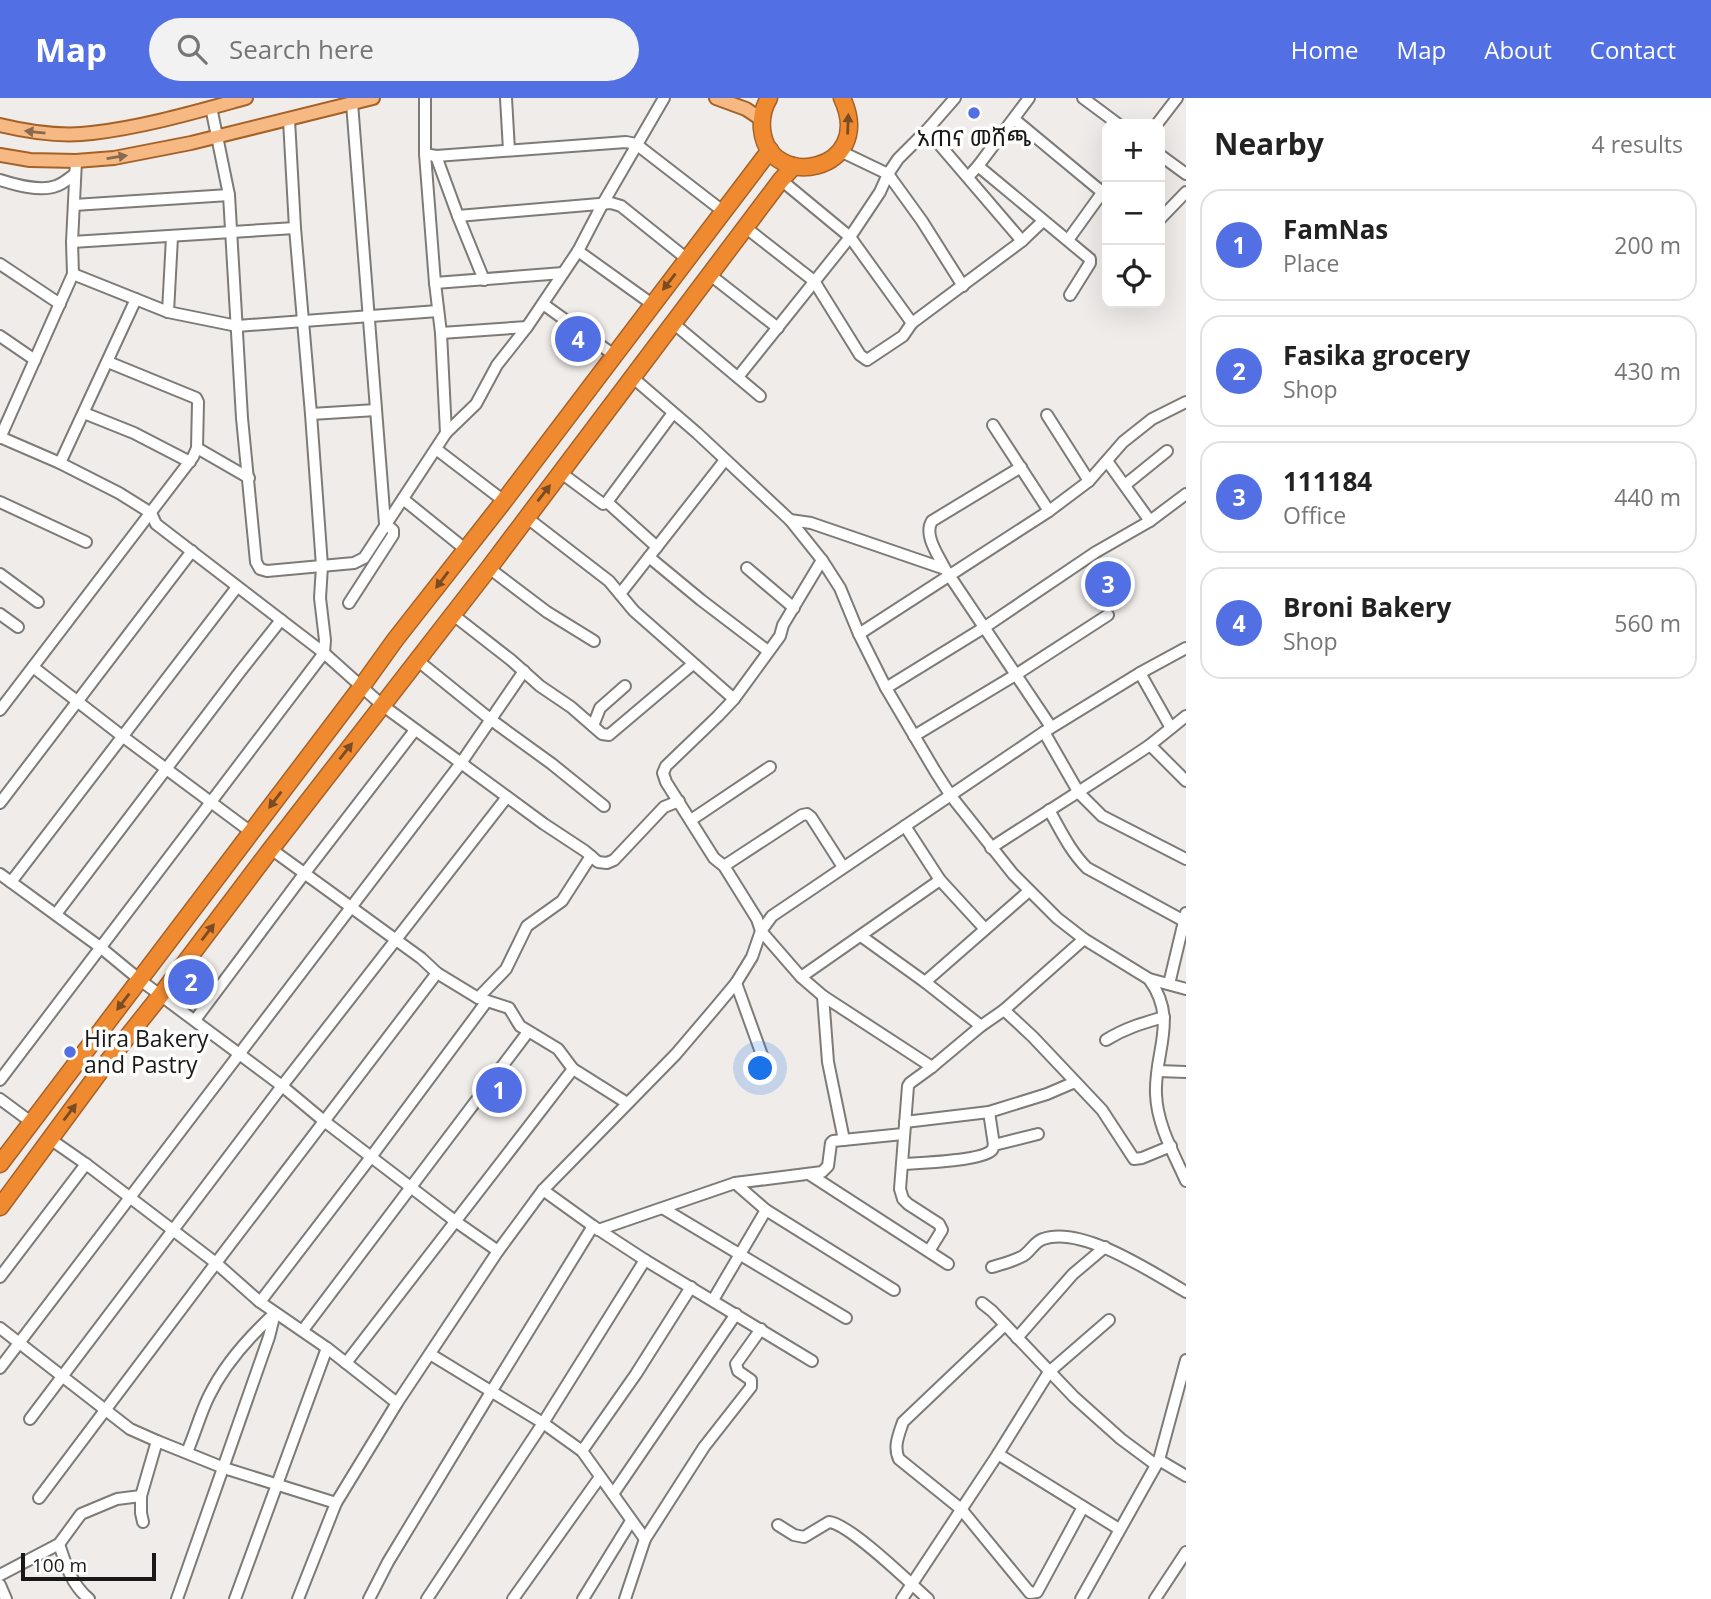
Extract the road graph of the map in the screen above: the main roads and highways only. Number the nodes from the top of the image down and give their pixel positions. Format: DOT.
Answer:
graph roads {
  1 [pos="246,98"];
  2 [pos="373,98"];
  3 [pos="716,98"];
  4 [pos="769,98"];
  5 [pos="842,98"];
  6 [pos="761,119"];
  7 [pos="0,125"];
  8 [pos="770,150"];
  9 [pos="0,155"];
  10 [pos="794,166"];
  11 [pos="0,1164"];
  12 [pos="0,1207"];
  1 -- 7 [label="main road, one-way"];
  9 -- 2 [label="main road, one-way"];
  3 -- 6 [label="main road"];
  4 -- 6 [label="highway"];
  10 -- 5 [label="highway, one-way"];
  6 -- 8 [label="highway"];
  8 -- 10 [label="highway"];
  8 -- 11 [label="highway, one-way"];
  12 -- 10 [label="highway, one-way"];
}
